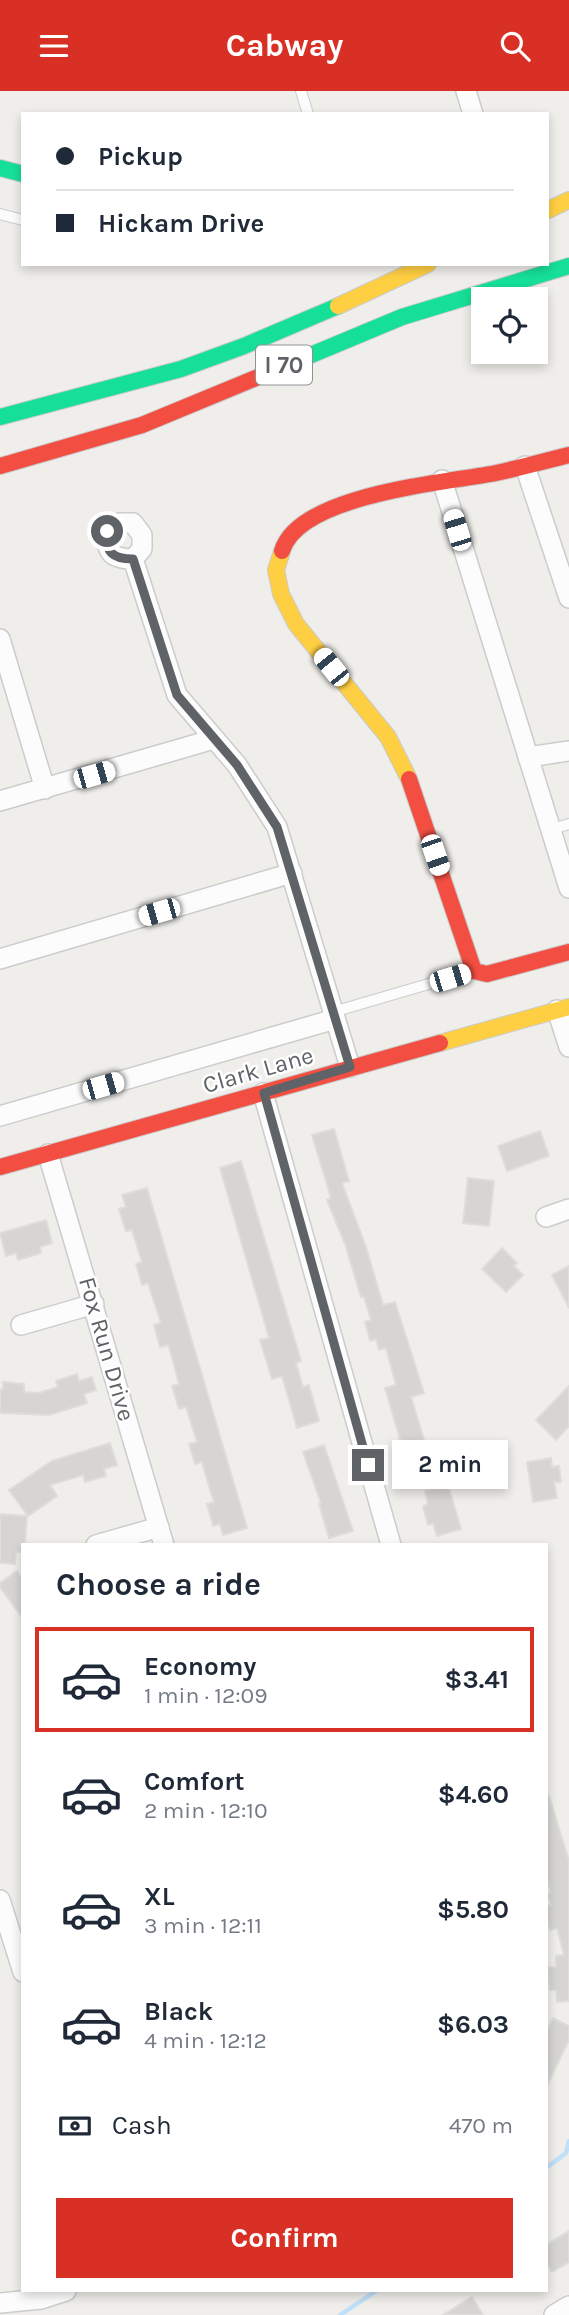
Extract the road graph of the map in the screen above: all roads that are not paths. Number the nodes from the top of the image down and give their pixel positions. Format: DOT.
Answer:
graph roads {
  1 [pos="301,91"];
  2 [pos="466,91"];
  3 [pos="307,112"];
  4 [pos="472,112"];
  5 [pos="0,168"];
  6 [pos="21,173"];
  7 [pos="569,200"];
  8 [pos="549,209"];
  9 [pos="0,215"];
  10 [pos="21,220"];
  11 [pos="424,266"];
  12 [pos="569,266"];
  13 [pos="0,417"];
  14 [pos="569,455"];
  15 [pos="525,465"];
  16 [pos="0,466"];
  17 [pos="442,479"];
  18 [pos="133,559"];
  19 [pos="569,598"];
  20 [pos="0,639"];
  21 [pos="214,739"];
  22 [pos="569,751"];
  23 [pos="528,757"];
  24 [pos="46,789"];
  25 [pos="0,801"];
  26 [pos="560,826"];
  27 [pos="292,873"];
  28 [pos="569,888"];
  29 [pos="569,952"];
  30 [pos="0,959"];
  31 [pos="474,971"];
  32 [pos="563,1008"];
  33 [pos="334,1015"];
  34 [pos="569,1047"];
  35 [pos="350,1067"];
  36 [pos="264,1093"];
  37 [pos="0,1116"];
  38 [pos="48,1154"];
  39 [pos="0,1167"];
  40 [pos="569,1209"];
  41 [pos="546,1217"];
  42 [pos="94,1304"];
  43 [pos="20,1325"];
  44 [pos="161,1536"];
  45 [pos="110,1543"];
  46 [pos="390,1543"];
  47 [pos="0,1900"];
  48 [pos="21,1966"];
  49 [pos="63,2292"];
  50 [pos="0,2303"];
  51 [pos="569,2306"];
  52 [pos="554,2315"];
  1 -- 3 [label="lane"];
  2 -- 4 [label="street"];
  5 -- 6 [label="main road"];
  7 -- 8 [label="main road"];
  9 -- 10 [label="lane"];
  11 -- 13 [label="main road, I 70"];
  12 -- 16 [label="main road, I 70"];
  14 -- 15 [label="main road"];
  15 -- 17 [label="main road"];
  15 -- 19 [label="street"];
  17 -- 23 [label="street"];
  17 -- 31 [label="main road"];
  18 -- 21 [label="street"];
  20 -- 24 [label="street"];
  21 -- 24 [label="street"];
  21 -- 27 [label="street"];
  22 -- 23 [label="street"];
  23 -- 26 [label="street"];
  24 -- 25 [label="street"];
  26 -- 28 [label="street"];
  27 -- 30 [label="street"];
  27 -- 33 [label="street"];
  29 -- 31 [label="main road"];
  31 -- 33 [label="lane"];
  32 -- 34 [label="street"];
  32 -- 35 [label="main road, Clark Lane"];
  33 -- 35 [label="street"];
  33 -- 37 [label="street"];
  35 -- 36 [label="main road, Clark Lane"];
  36 -- 38 [label="main road, Clark Lane"];
  36 -- 46 [label="street"];
  38 -- 39 [label="main road, Clark Lane"];
  38 -- 42 [label="street, Fox Run Drive"];
  40 -- 41 [label="street"];
  42 -- 43 [label="street"];
  42 -- 44 [label="street, Fox Run Drive"];
  44 -- 45 [label="street"];
  47 -- 48 [label="street"];
  49 -- 50 [label="street"];
  51 -- 52 [label="street"];
}
